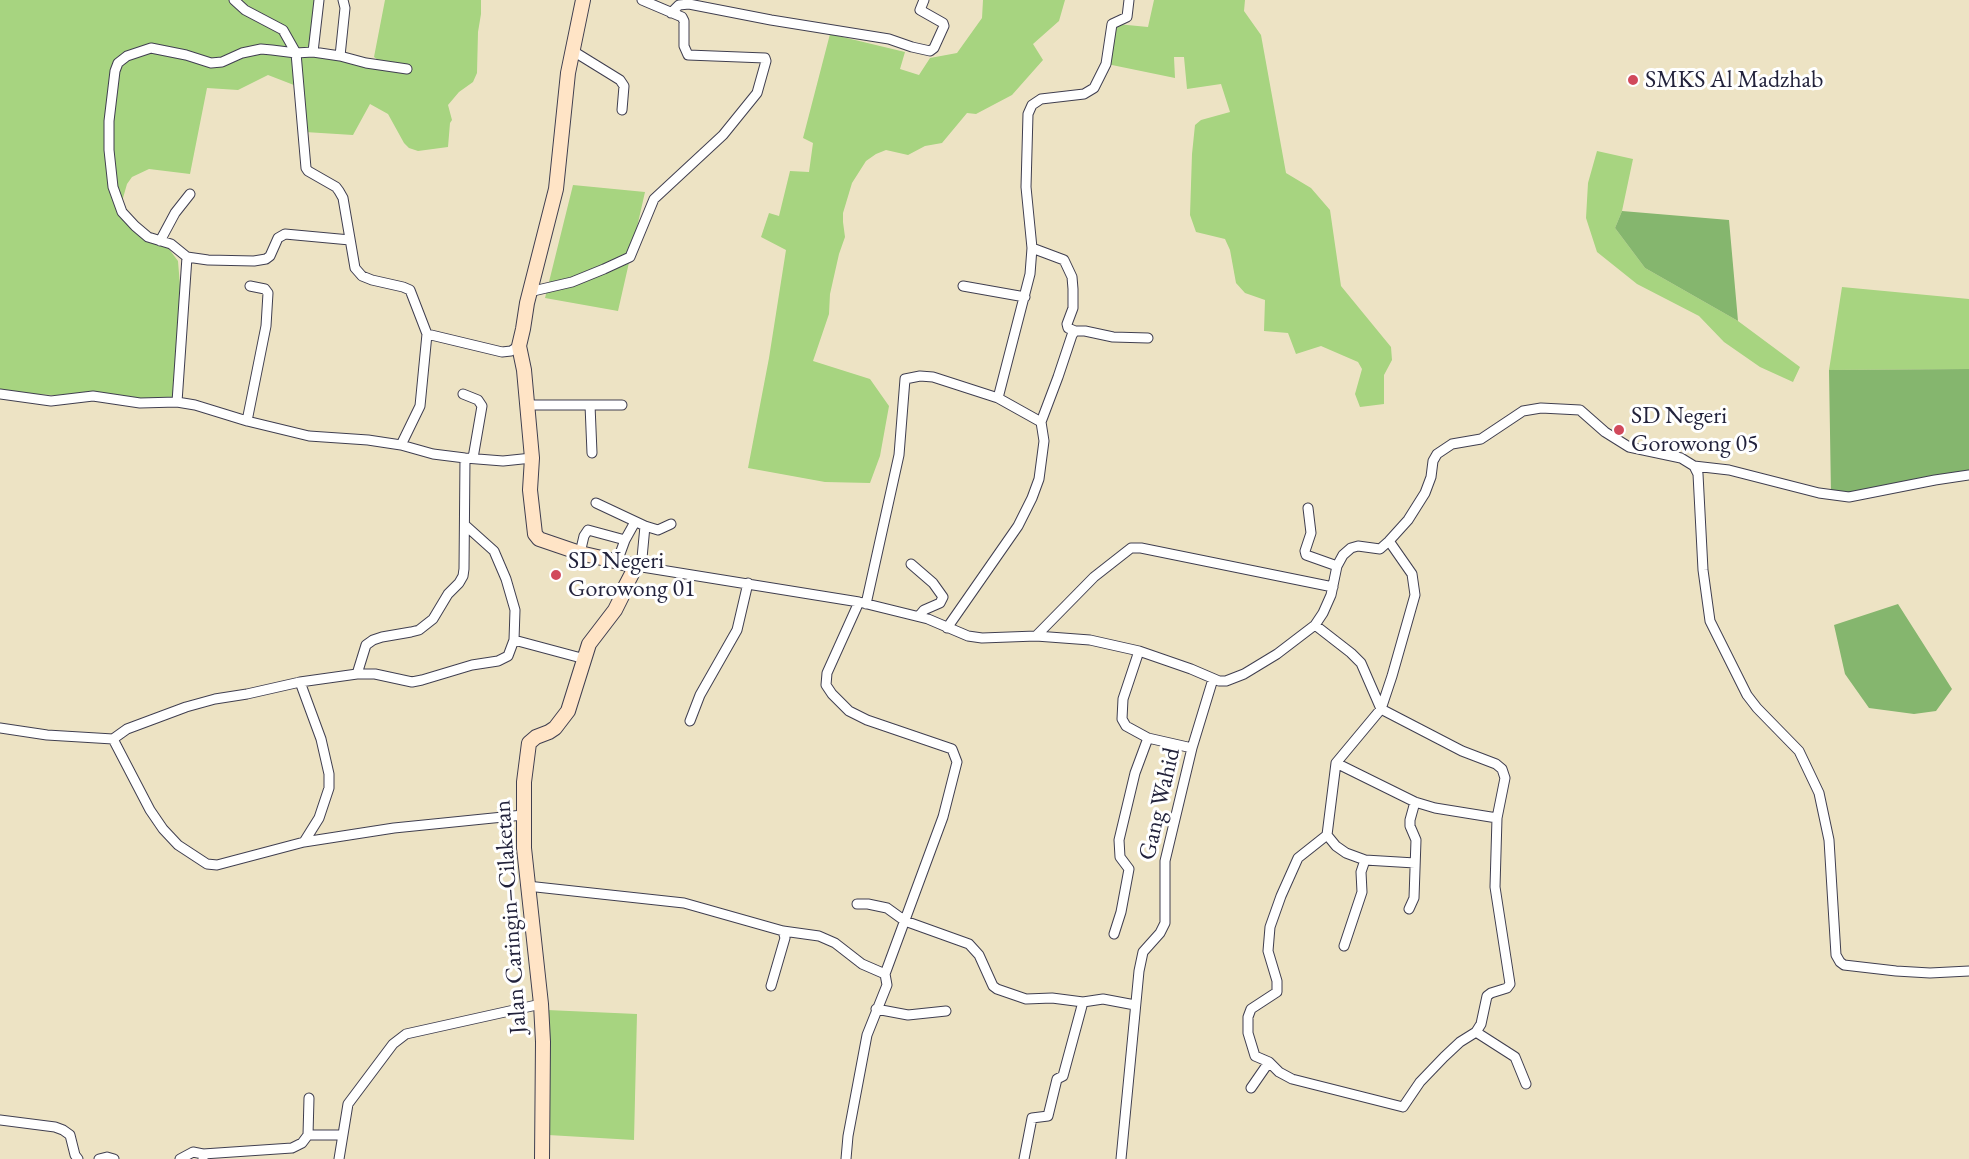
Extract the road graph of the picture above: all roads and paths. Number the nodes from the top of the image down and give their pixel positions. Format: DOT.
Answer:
graph roads {
  1 [pos="234,0"];
  2 [pos="319,0"];
  3 [pos="343,0"];
  4 [pos="583,0"];
  5 [pos="642,0"];
  6 [pos="924,0"];
  7 [pos="1129,0"];
  8 [pos="671,12"];
  9 [pos="573,51"];
  10 [pos="313,52"];
  11 [pos="296,53"];
  12 [pos="340,56"];
  13 [pos="407,69"];
  14 [pos="622,110"];
  15 [pos="190,194"];
  16 [pos="350,240"];
  17 [pos="160,241"];
  18 [pos="1032,248"];
  19 [pos="187,257"];
  20 [pos="250,286"];
  21 [pos="963,286"];
  22 [pos="529,292"];
  23 [pos="1024,297"];
  24 [pos="1075,331"];
  25 [pos="427,334"];
  26 [pos="1148,338"];
  27 [pos="519,346"];
  28 [pos="0,394"];
  29 [pos="463,394"];
  30 [pos="998,398"];
  31 [pos="177,402"];
  32 [pos="527,405"];
  33 [pos="590,405"];
  34 [pos="622,405"];
  35 [pos="247,421"];
  36 [pos="1041,422"];
  37 [pos="401,445"];
  38 [pos="592,453"];
  39 [pos="469,458"];
  40 [pos="532,458"];
  41 [pos="1694,466"];
  42 [pos="1969,475"];
  43 [pos="596,503"];
  44 [pos="1308,508"];
  45 [pos="634,522"];
  46 [pos="671,524"];
  47 [pos="465,525"];
  48 [pos="645,526"];
  49 [pos="625,540"];
  50 [pos="1389,541"];
  51 [pos="580,553"];
  52 [pos="617,562"];
  53 [pos="911,564"];
  54 [pos="636,566"];
  55 [pos="1337,566"];
  56 [pos="748,583"];
  57 [pos="1333,586"];
  58 [pos="862,603"];
  59 [pos="919,616"];
  60 [pos="1315,625"];
  61 [pos="947,628"];
  62 [pos="1036,636"];
  63 [pos="514,640"];
  64 [pos="1139,651"];
  65 [pos="585,659"];
  66 [pos="357,674"];
  67 [pos="1213,679"];
  68 [pos="300,682"];
  69 [pos="1381,709"];
  70 [pos="690,720"];
  71 [pos="0,728"];
  72 [pos="1148,738"];
  73 [pos="113,739"];
  74 [pos="1192,748"];
  75 [pos="1336,763"];
  76 [pos="1415,802"];
  77 [pos="523,815"];
  78 [pos="1497,818"];
  79 [pos="1327,835"];
  80 [pos="304,842"];
  81 [pos="1365,860"];
  82 [pos="1415,862"];
  83 [pos="527,886"];
  84 [pos="857,904"];
  85 [pos="1409,909"];
  86 [pos="905,921"];
  87 [pos="783,931"];
  88 [pos="1114,934"];
  89 [pos="1344,946"];
  90 [pos="1969,971"];
  91 [pos="885,974"];
  92 [pos="771,986"];
  93 [pos="1083,1002"];
  94 [pos="541,1004"];
  95 [pos="1135,1005"];
  96 [pos="876,1009"];
  97 [pos="946,1011"];
  98 [pos="1476,1032"];
  99 [pos="1269,1062"];
  100 [pos="1526,1084"];
  101 [pos="1251,1088"];
  102 [pos="309,1098"];
  103 [pos="0,1120"];
  104 [pos="308,1135"];
  105 [pos="342,1135"];
  106 [pos="203,1156"];
  107 [pos="78,1159"];
  108 [pos="99,1159"];
  109 [pos="114,1159"];
  110 [pos="180,1159"];
  111 [pos="339,1159"];
  112 [pos="542,1159"];
  113 [pos="846,1159"];
  114 [pos="1024,1159"];
  115 [pos="1121,1159"];
  1 -- 11 [label="street"];
  2 -- 10 [label="street"];
  3 -- 12 [label="street"];
  4 -- 9 [label="street"];
  5 -- 8 [label="street"];
  6 -- 8 [label="street"];
  7 -- 18 [label="street"];
  8 -- 22 [label="street"];
  9 -- 14 [label="street"];
  9 -- 22 [label="street"];
  10 -- 11 [label="street"];
  10 -- 12 [label="street"];
  11 -- 16 [label="street"];
  11 -- 17 [label="street"];
  12 -- 13 [label="street"];
  15 -- 17 [label="street"];
  16 -- 19 [label="street"];
  16 -- 25 [label="street"];
  17 -- 19 [label="street"];
  18 -- 23 [label="street"];
  18 -- 24 [label="street"];
  19 -- 31 [label="street"];
  20 -- 35 [label="street"];
  21 -- 23 [label="street"];
  22 -- 27 [label="street"];
  23 -- 30 [label="street"];
  24 -- 26 [label="street"];
  24 -- 36 [label="street"];
  25 -- 27 [label="street"];
  25 -- 37 [label="street"];
  27 -- 32 [label="street"];
  28 -- 31 [label="street"];
  29 -- 39 [label="street"];
  30 -- 36 [label="street"];
  30 -- 58 [label="street"];
  31 -- 35 [label="street"];
  32 -- 33 [label="street"];
  32 -- 40 [label="street"];
  33 -- 34 [label="street"];
  33 -- 38 [label="street"];
  35 -- 37 [label="street"];
  36 -- 61 [label="street"];
  37 -- 39 [label="street"];
  39 -- 40 [label="street"];
  39 -- 47 [label="street"];
  40 -- 51 [label="street"];
  41 -- 42 [label="street"];
  41 -- 50 [label="street"];
  41 -- 90 [label="street"];
  43 -- 45 [label="street"];
  44 -- 55 [label="street"];
  45 -- 48 [label="street"];
  45 -- 49 [label="street"];
  46 -- 48 [label="street"];
  47 -- 63 [label="street"];
  47 -- 66 [label="street"];
  48 -- 54 [label="street"];
  49 -- 51 [label="street"];
  49 -- 52 [label="street"];
  50 -- 55 [label="street"];
  50 -- 69 [label="street"];
  51 -- 52 [label="street"];
  52 -- 54 [label="street"];
  53 -- 59 [label="street"];
  54 -- 56 [label="street"];
  54 -- 65 [label="street, Jalan Caringin–Cilaketan"];
  55 -- 57 [label="street"];
  56 -- 58 [label="street"];
  56 -- 70 [label="street"];
  57 -- 60 [label="street"];
  57 -- 62 [label="street"];
  58 -- 59 [label="street"];
  58 -- 86 [label="street"];
  59 -- 61 [label="street"];
  60 -- 67 [label="street"];
  60 -- 69 [label="street"];
  61 -- 62 [label="street"];
  62 -- 64 [label="street"];
  63 -- 65 [label="street"];
  63 -- 66 [label="street"];
  64 -- 67 [label="street"];
  64 -- 72 [label="street"];
  65 -- 77 [label="street, Jalan Caringin–Cilaketan"];
  66 -- 68 [label="street"];
  67 -- 74 [label="street, Gang Wahid"];
  68 -- 73 [label="street"];
  68 -- 80 [label="street"];
  69 -- 75 [label="street"];
  69 -- 78 [label="street"];
  71 -- 73 [label="street"];
  72 -- 74 [label="street"];
  72 -- 88 [label="street"];
  73 -- 80 [label="street"];
  74 -- 95 [label="street, Gang Wahid"];
  75 -- 76 [label="street"];
  75 -- 79 [label="street"];
  76 -- 78 [label="street"];
  76 -- 82 [label="street"];
  77 -- 80 [label="street"];
  77 -- 83 [label="street, Jalan Caringin–Cilaketan"];
  78 -- 98 [label="street"];
  79 -- 81 [label="street"];
  79 -- 99 [label="street"];
  81 -- 82 [label="street"];
  81 -- 89 [label="street"];
  82 -- 85 [label="street"];
  83 -- 87 [label="street"];
  83 -- 94 [label="street, Jalan Caringin–Cilaketan"];
  84 -- 86 [label="street"];
  86 -- 91 [label="street"];
  86 -- 93 [label="street"];
  87 -- 91 [label="street"];
  87 -- 92 [label="street"];
  91 -- 96 [label="street"];
  93 -- 95 [label="street"];
  93 -- 114 [label="street"];
  94 -- 105 [label="street"];
  94 -- 112 [label="street, Jalan Caringin–Cilaketan"];
  95 -- 115 [label="street, Gang Wahid"];
  96 -- 97 [label="street"];
  96 -- 113 [label="street"];
  98 -- 99 [label="street"];
  98 -- 100 [label="street"];
  99 -- 101 [label="street"];
  102 -- 104 [label="street"];
  103 -- 107 [label="street"];
  104 -- 105 [label="street"];
  104 -- 106 [label="street"];
  105 -- 111 [label="street"];
  106 -- 110 [label="street"];
  108 -- 109 [label="street"];
}
